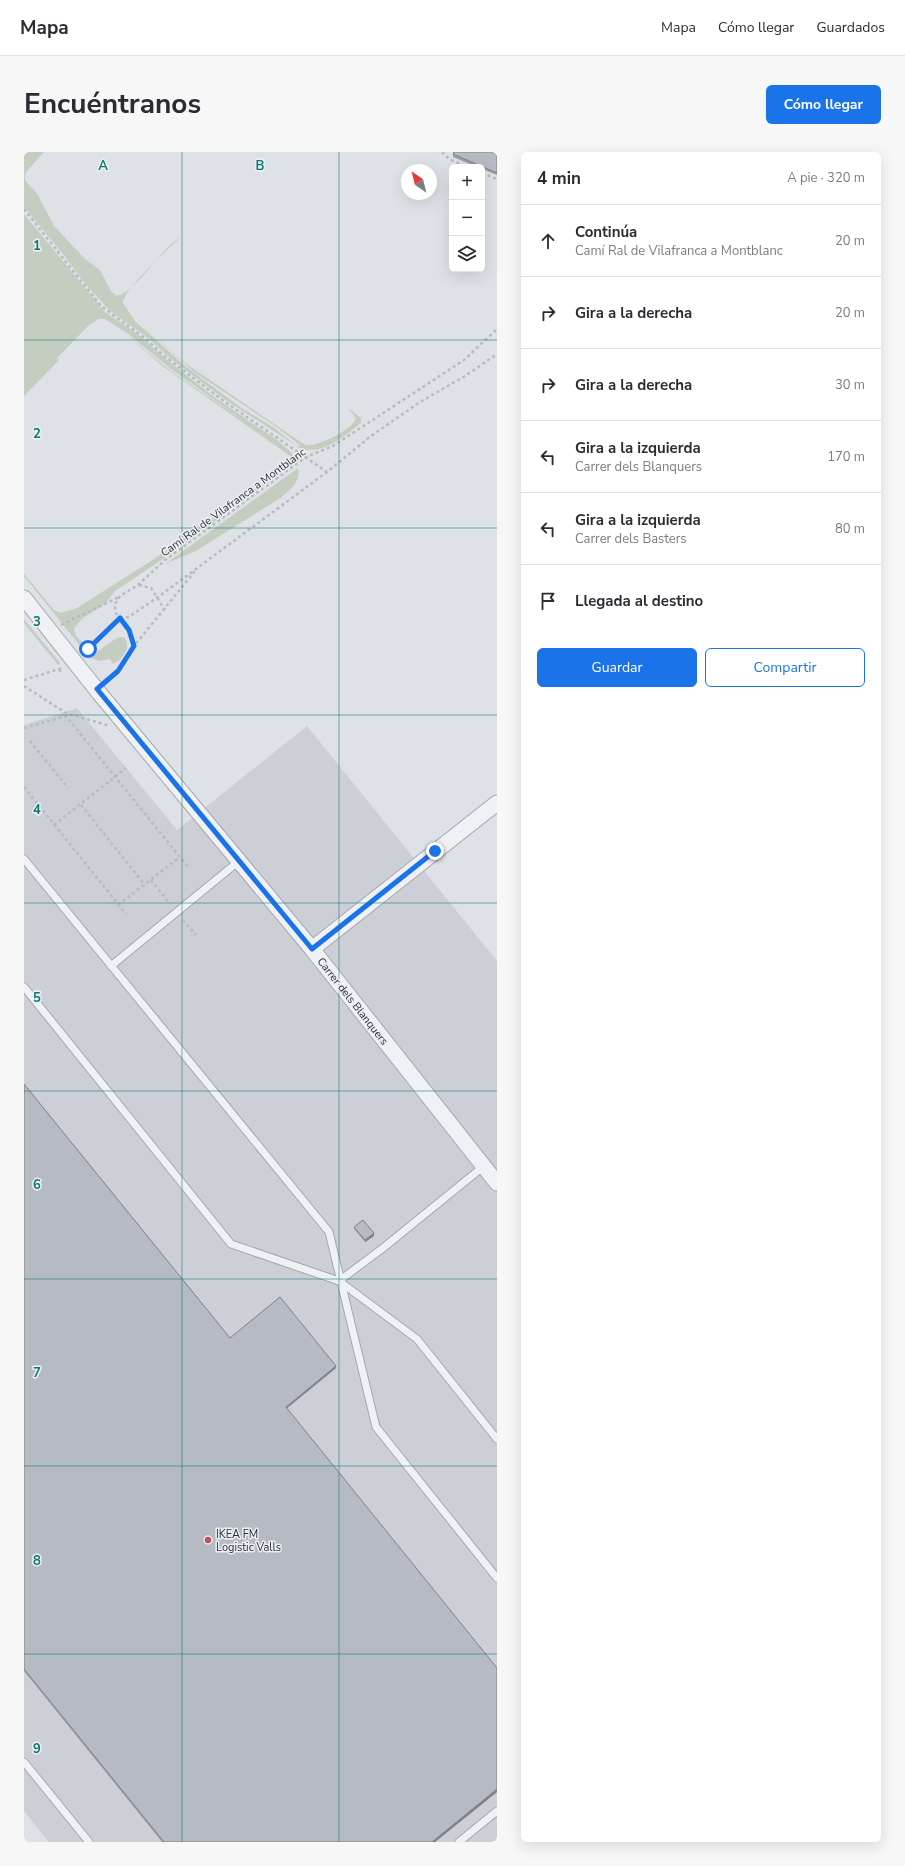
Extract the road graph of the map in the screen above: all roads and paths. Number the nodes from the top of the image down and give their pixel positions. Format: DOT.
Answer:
graph roads {
  1 [pos="442,152"];
  2 [pos="460,164"];
  3 [pos="485,174"];
  4 [pos="497,179"];
  5 [pos="24,210"];
  6 [pos="497,328"];
  7 [pos="497,354"];
  8 [pos="306,457"];
  9 [pos="327,472"];
  10 [pos="198,568"];
  11 [pos="138,585"];
  12 [pos="120,596"];
  13 [pos="158,597"];
  14 [pos="24,598"];
  15 [pos="164,610"];
  16 [pos="120,618"];
  17 [pos="62,624"];
  18 [pos="134,646"];
  19 [pos="84,651"];
  20 [pos="62,674"];
  21 [pos="24,680"];
  22 [pos="24,686"];
  23 [pos="97,689"];
  24 [pos="128,726"];
  25 [pos="24,728"];
  26 [pos="30,741"];
  27 [pos="126,768"];
  28 [pos="115,777"];
  29 [pos="24,788"];
  30 [pos="68,788"];
  31 [pos="497,802"];
  32 [pos="81,805"];
  33 [pos="54,825"];
  34 [pos="180,857"];
  35 [pos="24,859"];
  36 [pos="239,861"];
  37 [pos="188,867"];
  38 [pos="151,880"];
  39 [pos="145,885"];
  40 [pos="170,904"];
  41 [pos="118,905"];
  42 [pos="126,914"];
  43 [pos="183,920"];
  44 [pos="196,935"];
  45 [pos="312,949"];
  46 [pos="111,966"];
  47 [pos="24,988"];
  48 [pos="492,1171"];
  49 [pos="340,1281"];
  50 [pos="497,1439"];
  51 [pos="497,1578"];
  52 [pos="24,1762"];
  53 [pos="497,1811"];
  54 [pos="89,1842"];
  55 [pos="459,1842"];
  1 -- 2 [label="path"];
  3 -- 4 [label="path"];
  5 -- 8 [label="path"];
  6 -- 8 [label="path, Camí Ral de Vilafranca a Montblanc"];
  7 -- 9 [label="path"];
  8 -- 9 [label="path"];
  8 -- 11 [label="path, Camí Ral de Vilafranca a Montblanc"];
  9 -- 10 [label="path"];
  10 -- 13 [label="path"];
  10 -- 15 [label="path"];
  11 -- 12 [label="path, Camí Ral de Vilafranca a Montblanc"];
  11 -- 13 [label="path"];
  12 -- 16 [label="path"];
  12 -- 17 [label="path, Camí Ral de Vilafranca a Montblanc"];
  13 -- 15 [label="path"];
  13 -- 16 [label="path"];
  14 -- 23 [label="street, Carrer dels Blanquers"];
  15 -- 18 [label="path"];
  16 -- 18 [label="path"];
  16 -- 19 [label="path"];
  18 -- 23 [label="path"];
  20 -- 21 [label="path"];
  22 -- 24 [label="path"];
  23 -- 24 [label="street, Carrer dels Blanquers"];
  24 -- 36 [label="street, Carrer dels Blanquers"];
  25 -- 28 [label="path"];
  26 -- 30 [label="path"];
  27 -- 28 [label="path"];
  28 -- 32 [label="path"];
  28 -- 34 [label="path"];
  29 -- 33 [label="path"];
  31 -- 45 [label="street"];
  32 -- 33 [label="path"];
  32 -- 39 [label="path"];
  33 -- 41 [label="path"];
  34 -- 37 [label="path"];
  34 -- 38 [label="path"];
  35 -- 46 [label="lane"];
  36 -- 45 [label="street, Carrer dels Blanquers"];
  36 -- 46 [label="lane"];
  38 -- 39 [label="path"];
  38 -- 40 [label="path"];
  39 -- 41 [label="path"];
  41 -- 42 [label="path"];
  43 -- 44 [label="path"];
  45 -- 48 [label="street, Carrer dels Blanquers"];
  46 -- 49 [label="lane"];
  47 -- 49 [label="lane"];
  48 -- 49 [label="lane"];
  49 -- 50 [label="lane"];
  49 -- 51 [label="lane"];
  52 -- 54 [label="lane"];
  53 -- 55 [label="lane"];
}
